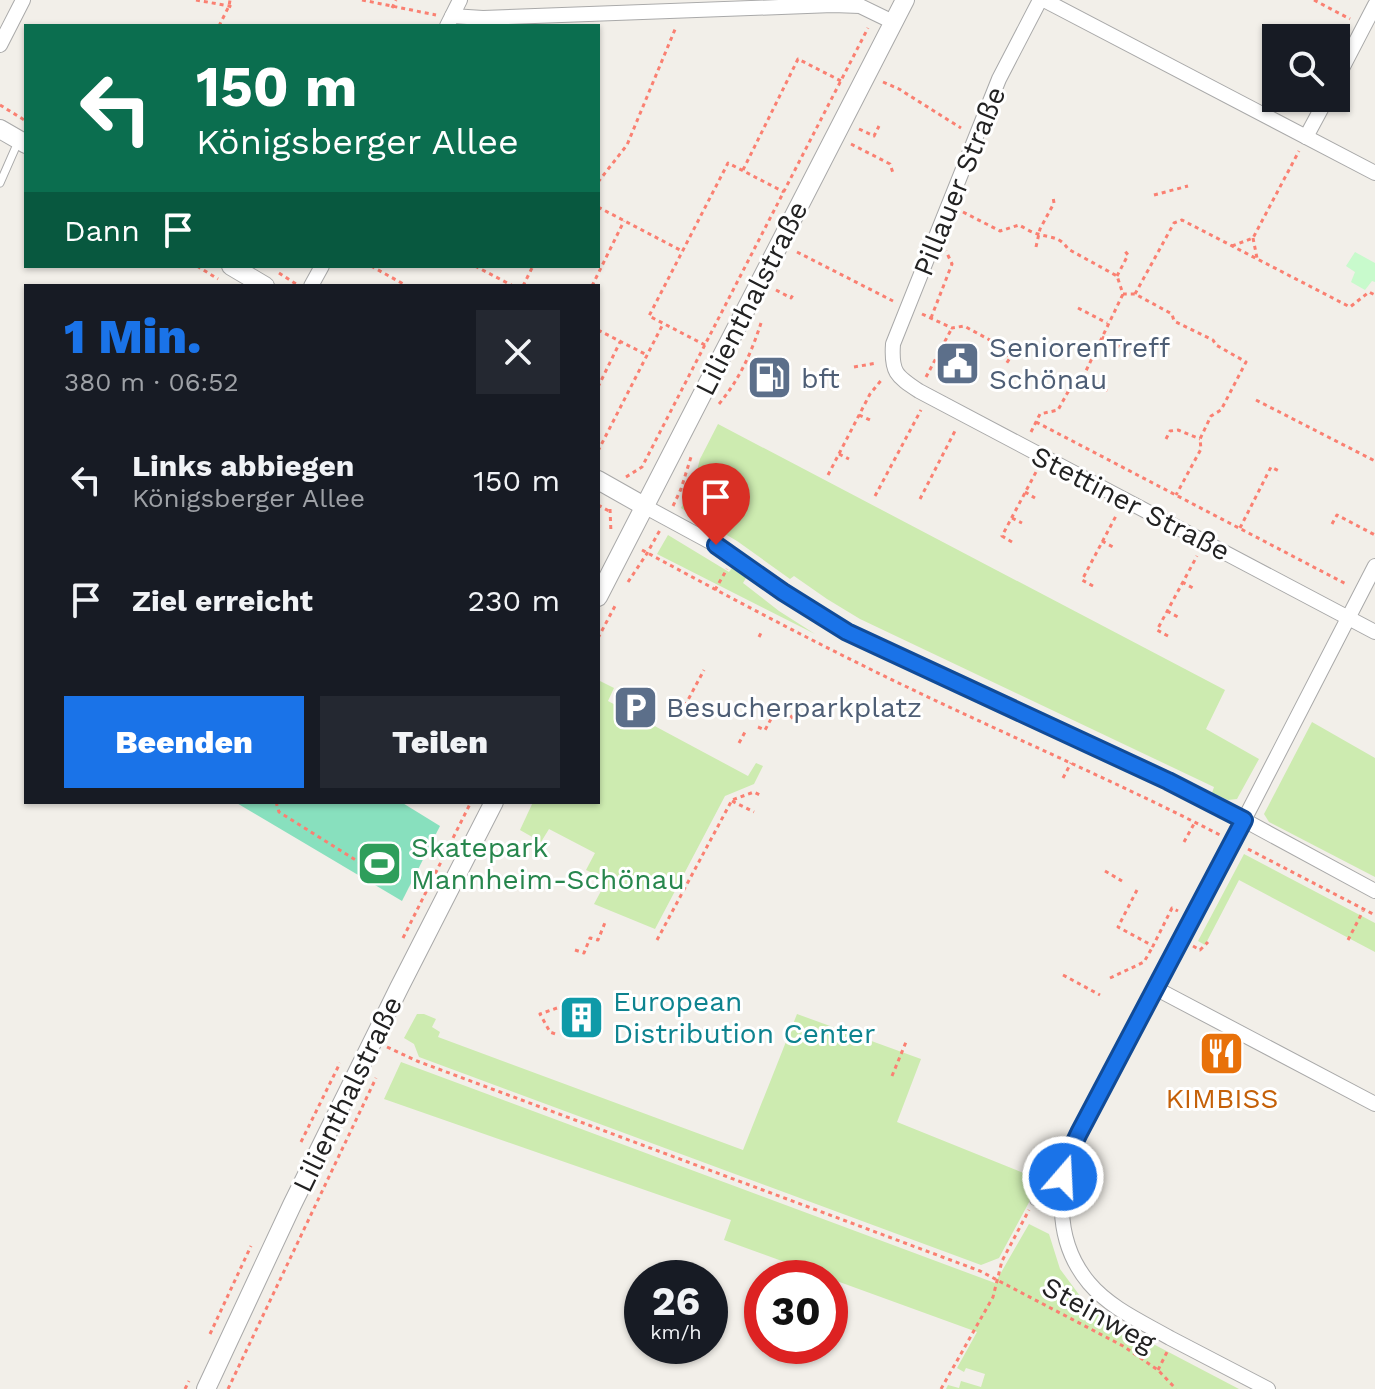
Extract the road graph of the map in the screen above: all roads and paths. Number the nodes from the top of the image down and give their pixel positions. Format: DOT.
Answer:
graph roads {
  1 [pos="23,0"];
  2 [pos="230,0"];
  3 [pos="362,0"];
  4 [pos="396,0"];
  5 [pos="460,0"];
  6 [pos="905,0"];
  7 [pos="1042,0"];
  8 [pos="1314,0"];
  9 [pos="196,2"];
  10 [pos="1375,5"];
  11 [pos="231,7"];
  12 [pos="392,8"];
  13 [pos="676,11"];
  14 [pos="876,13"];
  15 [pos="562,20"];
  16 [pos="449,21"];
  17 [pos="893,22"];
  18 [pos="220,24"];
  19 [pos="1364,27"];
  20 [pos="0,45"];
  21 [pos="1350,54"];
  22 [pos="841,81"];
  23 [pos="883,82"];
  24 [pos="0,105"];
  25 [pos="1319,112"];
  26 [pos="24,120"];
  27 [pos="879,126"];
  28 [pos="0,129"];
  29 [pos="859,129"];
  30 [pos="976,134"];
  31 [pos="1306,137"];
  32 [pos="23,142"];
  33 [pos="851,144"];
  34 [pos="743,170"];
  35 [pos="893,173"];
  36 [pos="1375,173"];
  37 [pos="600,179"];
  38 [pos="0,183"];
  39 [pos="1188,186"];
  40 [pos="784,192"];
  41 [pos="1154,195"];
  42 [pos="1053,197"];
  43 [pos="950,204"];
  44 [pos="600,208"];
  45 [pos="625,221"];
  46 [pos="1040,235"];
  47 [pos="1253,238"];
  48 [pos="779,243"];
  49 [pos="934,243"];
  50 [pos="1232,246"];
  51 [pos="1036,247"];
  52 [pos="682,251"];
  53 [pos="1125,251"];
  54 [pos="1258,259"];
  55 [pos="205,268"];
  56 [pos="375,268"];
  57 [pos="479,268"];
  58 [pos="225,273"];
  59 [pos="1117,276"];
  60 [pos="271,279"];
  61 [pos="292,284"];
  62 [pos="403,284"];
  63 [pos="509,284"];
  64 [pos="593,284"];
  65 [pos="776,290"];
  66 [pos="794,293"];
  67 [pos="1123,294"];
  68 [pos="1135,294"];
  69 [pos="1375,295"];
  70 [pos="908,308"];
  71 [pos="1078,308"];
  72 [pos="931,318"];
  73 [pos="663,324"];
  74 [pos="1108,324"];
  75 [pos="952,328"];
  76 [pos="600,331"];
  77 [pos="1102,337"];
  78 [pos="620,342"];
  79 [pos="705,345"];
  80 [pos="1130,353"];
  81 [pos="647,355"];
  82 [pos="892,363"];
  83 [pos="1006,364"];
  84 [pos="854,367"];
  85 [pos="1083,377"];
  86 [pos="600,383"];
  87 [pos="919,391"];
  88 [pos="1108,391"];
  89 [pos="1256,400"];
  90 [pos="921,410"];
  91 [pos="859,415"];
  92 [pos="963,415"];
  93 [pos="870,420"];
  94 [pos="1036,422"];
  95 [pos="1166,439"];
  96 [pos="1200,439"];
  97 [pos="600,447"];
  98 [pos="1023,447"];
  99 [pos="839,454"];
  100 [pos="1043,458"];
  101 [pos="849,459"];
  102 [pos="1375,461"];
  103 [pos="1281,472"];
  104 [pos="828,475"];
  105 [pos="600,481"];
  106 [pos="619,492"];
  107 [pos="1025,492"];
  108 [pos="1176,495"];
  109 [pos="875,496"];
  110 [pos="1035,498"];
  111 [pos="920,499"];
  112 [pos="1124,500"];
  113 [pos="600,506"];
  114 [pos="644,506"];
  115 [pos="609,511"];
  116 [pos="666,518"];
  117 [pos="1012,518"];
  118 [pos="1022,523"];
  119 [pos="1332,524"];
  120 [pos="1240,528"];
  121 [pos="611,532"];
  122 [pos="1375,535"];
  123 [pos="1102,541"];
  124 [pos="1205,541"];
  125 [pos="1012,542"];
  126 [pos="1113,547"];
  127 [pos="648,553"];
  128 [pos="734,556"];
  129 [pos="1375,566"];
  130 [pos="1182,582"];
  131 [pos="627,583"];
  132 [pos="1093,586"];
  133 [pos="1193,588"];
  134 [pos="715,590"];
  135 [pos="1362,592"];
  136 [pos="600,593"];
  137 [pos="620,596"];
  138 [pos="1167,611"];
  139 [pos="1178,617"];
  140 [pos="1349,617"];
  141 [pos="1375,632"];
  142 [pos="600,634"];
  143 [pos="1168,636"];
  144 [pos="704,670"];
  145 [pos="681,713"];
  146 [pos="799,726"];
  147 [pos="758,727"];
  148 [pos="745,732"];
  149 [pos="739,743"];
  150 [pos="1071,763"];
  151 [pos="1063,778"];
  152 [pos="762,796"];
  153 [pos="732,800"];
  154 [pos="277,804"];
  155 [pos="493,804"];
  156 [pos="754,812"];
  157 [pos="1244,820"];
  158 [pos="1195,822"];
  159 [pos="1233,841"];
  160 [pos="1184,842"];
  161 [pos="365,859"];
  162 [pos="1105,871"];
  163 [pos="1122,881"];
  164 [pos="1137,890"];
  165 [pos="1375,891"];
  166 [pos="1364,910"];
  167 [pos="1178,911"];
  168 [pos="1375,915"];
  169 [pos="606,920"];
  170 [pos="657,940"];
  171 [pos="1348,940"];
  172 [pos="1153,946"];
  173 [pos="575,950"];
  174 [pos="1063,975"];
  175 [pos="1110,978"];
  176 [pos="1155,988"];
  177 [pos="1100,995"];
  178 [pos="557,1008"];
  179 [pos="558,1035"];
  180 [pos="373,1039"];
  181 [pos="906,1042"];
  182 [pos="377,1076"];
  183 [pos="892,1076"];
  184 [pos="1375,1104"];
  185 [pos="1060,1200"];
  186 [pos="1034,1201"];
  187 [pos="997,1280"];
  188 [pos="206,1389"];
  189 [pos="228,1389"];
  190 [pos="941,1389"];
  191 [pos="1176,1389"];
  192 [pos="1268,1389"];
  1 -- 20 [label="street"];
  2 -- 11 [label="path"];
  3 -- 12 [label="path"];
  4 -- 12 [label="path"];
  5 -- 16 [label="street"];
  6 -- 17 [label="street, Lilienthalstraße"];
  7 -- 30 [label="street, Pillauer Straße"];
  7 -- 31 [label="street"];
  8 -- 19 [label="path"];
  9 -- 11 [label="path"];
  10 -- 19 [label="street"];
  11 -- 18 [label="path"];
  12 -- 16 [label="path"];
  13 -- 14 [label="street"];
  13 -- 15 [label="street"];
  13 -- 37 [label="path"];
  14 -- 17 [label="street"];
  14 -- 22 [label="path"];
  15 -- 16 [label="street"];
  17 -- 48 [label="street, Lilienthalstraße"];
  19 -- 21 [label="street"];
  22 -- 34 [label="path"];
  22 -- 40 [label="path"];
  23 -- 30 [label="path"];
  24 -- 26 [label="path"];
  25 -- 31 [label="street"];
  27 -- 29 [label="path"];
  28 -- 32 [label="street"];
  30 -- 43 [label="street, Pillauer Straße"];
  31 -- 36 [label="street"];
  31 -- 47 [label="path"];
  32 -- 38 [label="lane"];
  33 -- 35 [label="path"];
  34 -- 40 [label="path"];
  34 -- 52 [label="path"];
  39 -- 41 [label="path"];
  40 -- 79 [label="path"];
  42 -- 46 [label="path"];
  43 -- 46 [label="path"];
  43 -- 49 [label="street, Pillauer Straße"];
  44 -- 45 [label="path"];
  45 -- 52 [label="path"];
  45 -- 64 [label="path"];
  46 -- 51 [label="path"];
  46 -- 59 [label="path"];
  47 -- 50 [label="path"];
  47 -- 54 [label="path"];
  48 -- 70 [label="path"];
  48 -- 114 [label="street, Lilienthalstraße"];
  49 -- 70 [label="street, Pillauer Straße"];
  49 -- 72 [label="path"];
  50 -- 54 [label="path"];
  50 -- 68 [label="path"];
  52 -- 73 [label="path"];
  53 -- 59 [label="path"];
  54 -- 69 [label="path"];
  55 -- 58 [label="path"];
  56 -- 62 [label="path"];
  57 -- 63 [label="path"];
  58 -- 60 [label="street"];
  59 -- 67 [label="path"];
  60 -- 61 [label="path"];
  65 -- 66 [label="path"];
  67 -- 68 [label="path"];
  67 -- 74 [label="path"];
  68 -- 96 [label="path"];
  70 -- 72 [label="path"];
  70 -- 82 [label="street, Pillauer Straße"];
  71 -- 74 [label="path"];
  72 -- 75 [label="path"];
  73 -- 79 [label="path"];
  73 -- 81 [label="path"];
  74 -- 77 [label="path"];
  75 -- 83 [label="path"];
  75 -- 87 [label="path"];
  76 -- 78 [label="path"];
  77 -- 80 [label="path"];
  77 -- 85 [label="path"];
  78 -- 81 [label="path"];
  78 -- 86 [label="path"];
  79 -- 106 [label="path"];
  81 -- 97 [label="path"];
  82 -- 84 [label="path"];
  82 -- 87 [label="street, Stettiner Straße"];
  82 -- 91 [label="path"];
  85 -- 88 [label="path"];
  85 -- 94 [label="path"];
  87 -- 92 [label="street, Stettiner Straße"];
  89 -- 102 [label="path"];
  90 -- 109 [label="path"];
  91 -- 93 [label="path"];
  91 -- 99 [label="path"];
  92 -- 98 [label="street, Stettiner Straße"];
  92 -- 111 [label="path"];
  94 -- 98 [label="path"];
  94 -- 108 [label="path"];
  95 -- 96 [label="path"];
  96 -- 108 [label="path"];
  98 -- 100 [label="street, Stettiner Straße"];
  99 -- 101 [label="path"];
  99 -- 104 [label="path"];
  100 -- 107 [label="path"];
  100 -- 112 [label="street, Stettiner Straße"];
  103 -- 120 [label="path"];
  105 -- 106 [label="street"];
  106 -- 114 [label="street"];
  106 -- 115 [label="path"];
  107 -- 110 [label="path"];
  107 -- 117 [label="path"];
  108 -- 120 [label="path"];
  112 -- 123 [label="path"];
  112 -- 124 [label="street, Stettiner Straße"];
  113 -- 115 [label="path"];
  114 -- 116 [label="street"];
  114 -- 136 [label="street, Lilienthalstraße"];
  115 -- 121 [label="path"];
  116 -- 127 [label="path"];
  116 -- 128 [label="street"];
  117 -- 118 [label="path"];
  117 -- 125 [label="path"];
  119 -- 122 [label="path"];
  120 -- 135 [label="path"];
  123 -- 126 [label="path"];
  123 -- 132 [label="path"];
  124 -- 130 [label="path"];
  124 -- 140 [label="street, Stettiner Straße"];
  127 -- 131 [label="path"];
  127 -- 134 [label="path"];
  128 -- 134 [label="path"];
  128 -- 157 [label="street"];
  129 -- 135 [label="street"];
  130 -- 133 [label="path"];
  130 -- 138 [label="path"];
  134 -- 150 [label="path"];
  135 -- 140 [label="street"];
  137 -- 142 [label="path"];
  138 -- 139 [label="path"];
  138 -- 143 [label="path"];
  140 -- 141 [label="street, Stettiner Straße"];
  140 -- 157 [label="street"];
  144 -- 145 [label="path"];
  146 -- 147 [label="path"];
  148 -- 149 [label="path"];
  150 -- 151 [label="path"];
  150 -- 158 [label="path"];
  152 -- 153 [label="path"];
  153 -- 156 [label="path"];
  153 -- 170 [label="path"];
  154 -- 161 [label="path"];
  155 -- 180 [label="street, Lilienthalstraße"];
  157 -- 159 [label="street"];
  157 -- 165 [label="street"];
  158 -- 159 [label="path"];
  158 -- 160 [label="path"];
  159 -- 166 [label="path"];
  159 -- 176 [label="street"];
  162 -- 163 [label="path"];
  164 -- 172 [label="path"];
  166 -- 168 [label="path"];
  166 -- 171 [label="path"];
  167 -- 172 [label="path"];
  169 -- 173 [label="path"];
  172 -- 175 [label="path"];
  174 -- 177 [label="path"];
  176 -- 184 [label="street"];
  176 -- 185 [label="street"];
  178 -- 179 [label="path"];
  180 -- 187 [label="path, Steinweg"];
  180 -- 188 [label="street, Lilienthalstraße"];
  181 -- 183 [label="path"];
  182 -- 189 [label="path"];
  185 -- 186 [label="lane"];
  185 -- 192 [label="street"];
  186 -- 187 [label="path"];
  187 -- 190 [label="path"];
  187 -- 191 [label="path, Steinweg"];
}
